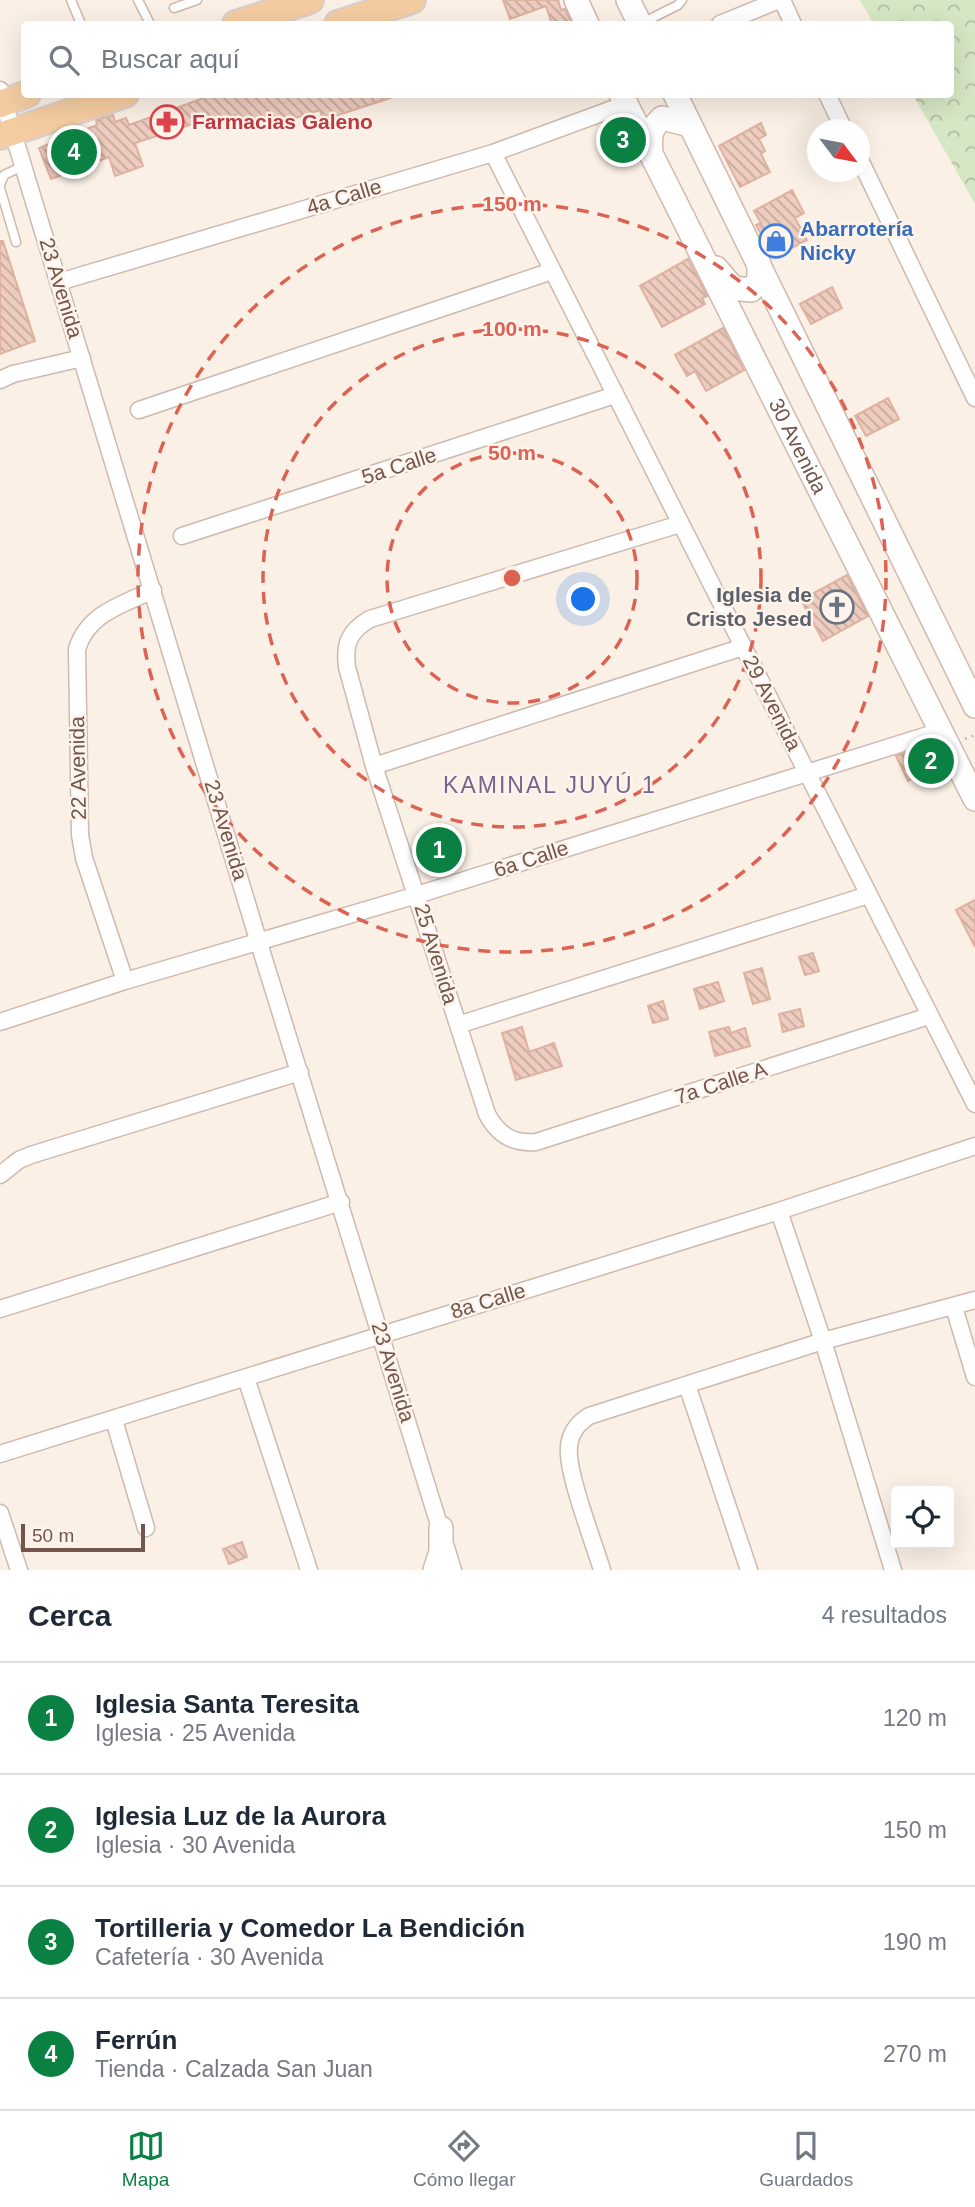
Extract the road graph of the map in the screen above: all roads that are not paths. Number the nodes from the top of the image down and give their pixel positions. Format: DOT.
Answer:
graph roads {
  1 [pos="71,0"];
  2 [pos="138,0"];
  3 [pos="197,0"];
  4 [pos="310,0"];
  5 [pos="412,0"];
  6 [pos="576,0"];
  7 [pos="628,0"];
  8 [pos="682,0"];
  9 [pos="780,0"];
  10 [pos="174,8"];
  11 [pos="80,21"];
  12 [pos="148,21"];
  13 [pos="245,21"];
  14 [pos="347,21"];
  15 [pos="586,21"];
  16 [pos="638,21"];
  17 [pos="646,21"];
  18 [pos="728,21"];
  19 [pos="791,21"];
  20 [pos="8,97"];
  21 [pos="113,98"];
  22 [pos="677,98"];
  23 [pos="829,98"];
  24 [pos="623,99"];
  25 [pos="840,119"];
  26 [pos="690,125"];
  27 [pos="6,134"];
  28 [pos="493,153"];
  29 [pos="651,154"];
  30 [pos="23,166"];
  31 [pos="870,182"];
  32 [pos="0,187"];
  33 [pos="16,242"];
  34 [pos="699,247"];
  35 [pos="759,264"];
  36 [pos="552,271"];
  37 [pos="59,282"];
  38 [pos="82,358"];
  39 [pos="0,380"];
  40 [pos="615,395"];
  41 [pos="975,398"];
  42 [pos="139,410"];
  43 [pos="680,524"];
  44 [pos="183,536"];
  45 [pos="153,590"];
  46 [pos="743,647"];
  47 [pos="974,703"];
  48 [pos="941,731"];
  49 [pos="374,766"];
  50 [pos="806,772"];
  51 [pos="975,799"];
  52 [pos="417,895"];
  53 [pos="868,895"];
  54 [pos="259,943"];
  55 [pos="125,981"];
  56 [pos="929,1016"];
  57 [pos="0,1022"];
  58 [pos="458,1025"];
  59 [pos="300,1072"];
  60 [pos="975,1104"];
  61 [pos="512,1140"];
  62 [pos="975,1146"];
  63 [pos="4,1171"];
  64 [pos="341,1202"];
  65 [pos="779,1211"];
  66 [pos="975,1300"];
  67 [pos="954,1307"];
  68 [pos="0,1309"];
  69 [pos="381,1334"];
  70 [pos="823,1341"];
  71 [pos="975,1377"];
  72 [pos="246,1378"];
  73 [pos="687,1385"];
  74 [pos="114,1420"];
  75 [pos="0,1454"];
  76 [pos="0,1513"];
  77 [pos="146,1528"];
  78 [pos="440,1528"];
  79 [pos="19,1570"];
  80 [pos="309,1570"];
  81 [pos="435,1570"];
  82 [pos="453,1570"];
  83 [pos="602,1570"];
  84 [pos="748,1570"];
  85 [pos="893,1570"];
  1 -- 11 [label="lane"];
  2 -- 12 [label="lane"];
  3 -- 10 [label="lane"];
  4 -- 13 [label="main road"];
  5 -- 14 [label="main road"];
  6 -- 15 [label="street"];
  7 -- 16 [label="street"];
  8 -- 17 [label="lane"];
  9 -- 18 [label="street"];
  9 -- 19 [label="street"];
  20 -- 27 [label="street, 23 Avenida"];
  21 -- 27 [label="main road"];
  22 -- 26 [label="street, 30 Avenida"];
  23 -- 25 [label="street"];
  24 -- 28 [label="street, 4a Calle"];
  24 -- 29 [label="street, 30 Avenida"];
  26 -- 29 [label="street"];
  26 -- 35 [label="street, 30 Avenida"];
  27 -- 30 [label="street, 23 Avenida"];
  28 -- 36 [label="street, 29 Avenida"];
  28 -- 37 [label="street, 4a Calle"];
  29 -- 34 [label="street, 30 Avenida"];
  30 -- 32 [label="lane"];
  30 -- 37 [label="street, 23 Avenida"];
  31 -- 41 [label="street"];
  32 -- 33 [label="lane"];
  34 -- 35 [label="street"];
  34 -- 48 [label="street, 30 Avenida"];
  35 -- 47 [label="street, 30 Avenida"];
  36 -- 40 [label="street, 29 Avenida"];
  36 -- 42 [label="street"];
  37 -- 38 [label="street, 23 Avenida"];
  38 -- 39 [label="street"];
  38 -- 45 [label="street, 23 Avenida"];
  40 -- 43 [label="street, 29 Avenida"];
  40 -- 44 [label="street, 5a Calle"];
  43 -- 46 [label="street, 29 Avenida"];
  43 -- 49 [label="street, 25 Avenida"];
  45 -- 54 [label="street, 23 Avenida"];
  45 -- 55 [label="street, 22 Avenida"];
  46 -- 49 [label="street"];
  46 -- 50 [label="street, 29 Avenida"];
  48 -- 50 [label="street, 6a Calle"];
  48 -- 51 [label="street, 30 Avenida"];
  49 -- 52 [label="street, 25 Avenida"];
  50 -- 52 [label="street, 6a Calle"];
  50 -- 53 [label="street, 29 Avenida"];
  52 -- 54 [label="street, 6a Calle"];
  52 -- 58 [label="street, 25 Avenida"];
  53 -- 56 [label="street, 29 Avenida"];
  53 -- 58 [label="street"];
  54 -- 55 [label="street, 6a Calle"];
  54 -- 59 [label="street, 23 Avenida"];
  55 -- 57 [label="street, 6a Calle"];
  56 -- 60 [label="street, 29 Avenida"];
  56 -- 61 [label="street, 7a Calle A"];
  58 -- 61 [label="street, 25 Avenida"];
  59 -- 63 [label="street"];
  59 -- 64 [label="street, 23 Avenida"];
  62 -- 65 [label="street, 8a Calle"];
  64 -- 68 [label="street"];
  64 -- 69 [label="street, 23 Avenida"];
  65 -- 69 [label="street, 8a Calle"];
  65 -- 70 [label="street"];
  66 -- 67 [label="street"];
  67 -- 70 [label="street"];
  67 -- 71 [label="street"];
  69 -- 72 [label="street, 8a Calle"];
  69 -- 78 [label="street, 23 Avenida"];
  70 -- 73 [label="street"];
  70 -- 85 [label="street"];
  72 -- 74 [label="street, 8a Calle"];
  72 -- 80 [label="street"];
  73 -- 83 [label="street"];
  73 -- 84 [label="street"];
  74 -- 75 [label="street, 8a Calle"];
  74 -- 77 [label="street"];
  76 -- 79 [label="street"];
  78 -- 81 [label="street"];
  78 -- 82 [label="street, 23 Avenida"];
}
